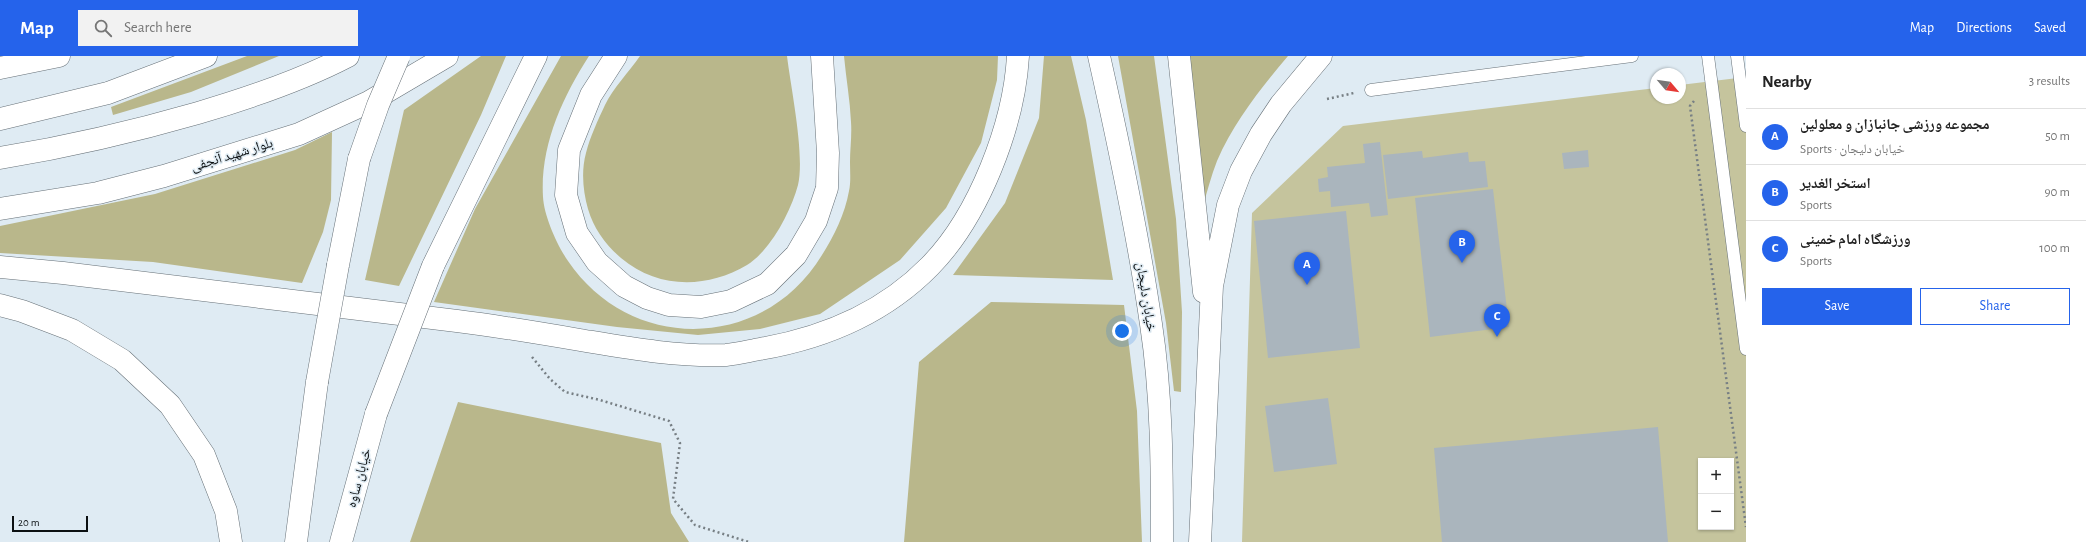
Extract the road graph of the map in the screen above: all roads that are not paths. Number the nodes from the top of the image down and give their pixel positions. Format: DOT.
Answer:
graph roads {
  1 [pos="59,56"];
  2 [pos="206,56"];
  3 [pos="348,56"];
  4 [pos="400,56"];
  5 [pos="447,56"];
  6 [pos="616,56"];
  7 [pos="822,56"];
  8 [pos="1018,56"];
  9 [pos="1099,56"];
  10 [pos="1179,56"];
  11 [pos="1321,56"];
  12 [pos="1632,56"];
  13 [pos="1708,56"];
  14 [pos="1738,56"];
  15 [pos="532,63"];
  16 [pos="0,68"];
  17 [pos="1370,90"];
  18 [pos="0,119"];
  19 [pos="1746,126"];
  20 [pos="0,158"];
  21 [pos="0,209"];
  22 [pos="0,267"];
  23 [pos="0,305"];
  24 [pos="1209,345"];
  25 [pos="1746,350"];
  26 [pos="231,542"];
  27 [pos="296,542"];
  28 [pos="341,542"];
  29 [pos="1162,542"];
  30 [pos="1200,542"];
  1 -- 16 [label="main road"];
  2 -- 18 [label="main road"];
  3 -- 20 [label="main road"];
  4 -- 27 [label="main road, bridge"];
  5 -- 21 [label="main road, بلوار شهید آنجفی"];
  6 -- 7 [label="main road"];
  8 -- 22 [label="main road"];
  9 -- 29 [label="main road, خیابان دلیجان"];
  10 -- 24 [label="main road"];
  11 -- 24 [label="main road"];
  12 -- 17 [label="lane"];
  13 -- 25 [label="lane"];
  14 -- 19 [label="lane"];
  15 -- 28 [label="main road, خیابان ساوه, bridge"];
  23 -- 26 [label="main road"];
  24 -- 30 [label="main road"];
}
